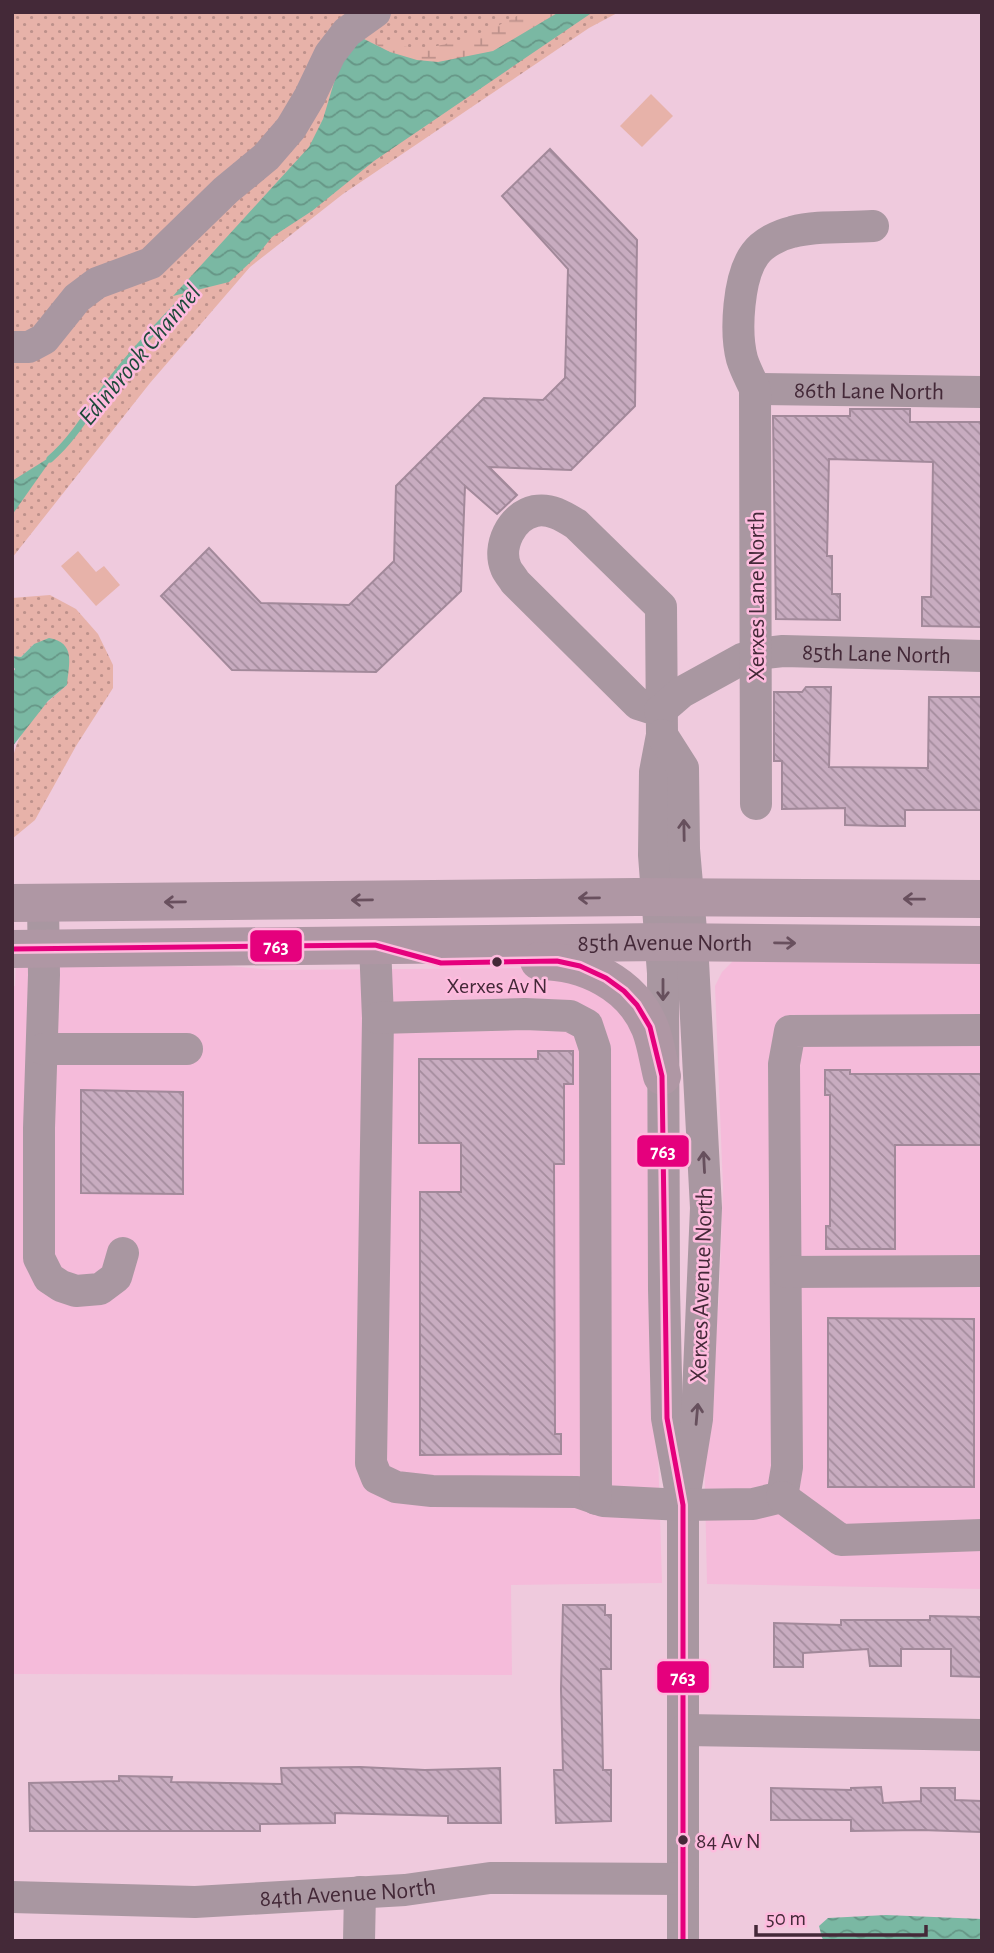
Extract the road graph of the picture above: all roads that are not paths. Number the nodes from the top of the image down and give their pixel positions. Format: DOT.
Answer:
graph roads {
  1 [pos="374,12"];
  2 [pos="873,226"];
  3 [pos="12,348"];
  4 [pos="755,389"];
  5 [pos="982,392"];
  6 [pos="757,653"];
  7 [pos="982,656"];
  8 [pos="661,723"];
  9 [pos="756,804"];
  10 [pos="674,898"];
  11 [pos="982,899"];
  12 [pos="28,903"];
  13 [pos="677,942"];
  14 [pos="375,945"];
  15 [pos="982,945"];
  16 [pos="28,949"];
  17 [pos="377,1018"];
  18 [pos="982,1030"];
  19 [pos="43,1049"];
  20 [pos="187,1049"];
  21 [pos="662,1076"];
  22 [pos="123,1253"];
  23 [pos="982,1271"];
  24 [pos="786,1272"];
  25 [pos="782,1497"];
  26 [pos="596,1499"];
  27 [pos="683,1505"];
  28 [pos="982,1535"];
  29 [pos="685,1730"];
  30 [pos="982,1735"];
  31 [pos="683,1879"];
  32 [pos="360,1892"];
  33 [pos="12,1897"];
  34 [pos="359,1941"];
  35 [pos="683,1941"];
  1 -- 3 [label="street"];
  2 -- 4 [label="street"];
  4 -- 5 [label="street, 86th Lane North"];
  4 -- 6 [label="street, Xerxes Lane North"];
  6 -- 7 [label="street, 85th Lane North"];
  6 -- 8 [label="street, 85th Lane North"];
  6 -- 9 [label="street, Xerxes Lane North"];
  8 -- 8 [label="street, Xerxes Avenue North"];
  8 -- 10 [label="street, Xerxes Avenue North"];
  11 -- 10 [label="main road, 85th Avenue North, one-way"];
  10 -- 12 [label="main road, 85th Avenue North, one-way"];
  10 -- 13 [label="street, Xerxes Avenue North"];
  12 -- 16 [label="street"];
  13 -- 14 [label="main road, 85th Avenue North"];
  13 -- 15 [label="main road, 85th Avenue North, one-way"];
  13 -- 21 [label="street, Xerxes Avenue North, one-way"];
  27 -- 13 [label="street, Xerxes Avenue North, one-way"];
  14 -- 16 [label="main road, 85th Avenue North"];
  14 -- 17 [label="street"];
  14 -- 21 [label="main road"];
  16 -- 19 [label="street"];
  17 -- 26 [label="street"];
  17 -- 26 [label="street"];
  18 -- 24 [label="street"];
  19 -- 20 [label="street"];
  19 -- 22 [label="street"];
  21 -- 27 [label="street, Xerxes Avenue North"];
  23 -- 24 [label="street"];
  24 -- 25 [label="street"];
  25 -- 27 [label="street"];
  25 -- 28 [label="street"];
  26 -- 27 [label="street"];
  27 -- 29 [label="street, Xerxes Avenue North"];
  29 -- 30 [label="street"];
  29 -- 31 [label="street, Xerxes Avenue North"];
  31 -- 32 [label="street, 84th Avenue North"];
  31 -- 35 [label="street, Xerxes Avenue North"];
  32 -- 33 [label="street, 84th Avenue North"];
  32 -- 34 [label="street"];
}
